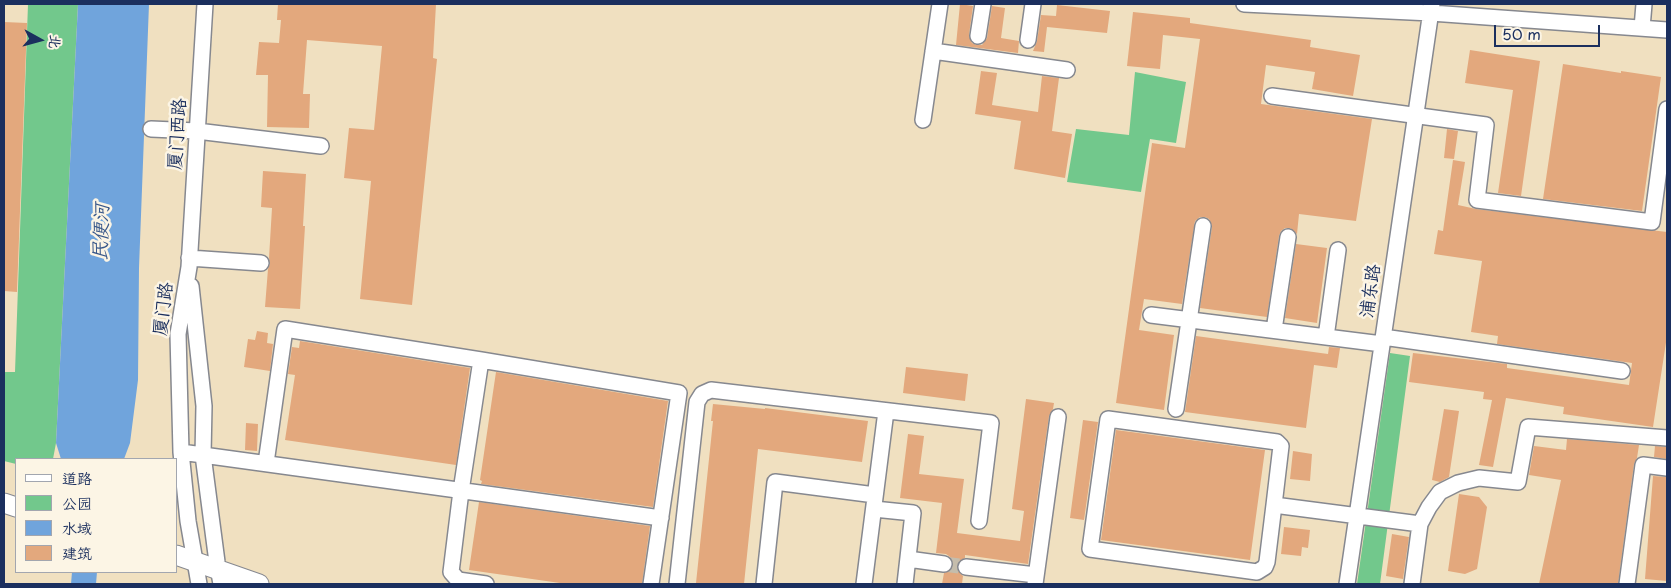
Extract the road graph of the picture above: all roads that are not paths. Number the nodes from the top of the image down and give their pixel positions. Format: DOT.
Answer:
graph roads {
  1 [pos="205,4"];
  2 [pos="940,4"];
  3 [pos="982,4"];
  4 [pos="1033,4"];
  5 [pos="1244,4"];
  6 [pos="1644,4"];
  7 [pos="1431,8"];
  8 [pos="1642,28"];
  9 [pos="1667,30"];
  10 [pos="978,36"];
  11 [pos="1028,40"];
  12 [pos="933,51"];
  13 [pos="1067,70"];
  14 [pos="1272,96"];
  15 [pos="1667,109"];
  16 [pos="1416,115"];
  17 [pos="923,120"];
  18 [pos="151,129"];
  19 [pos="197,131"];
  20 [pos="321,146"];
  21 [pos="1203,226"];
  22 [pos="1288,237"];
  23 [pos="1338,250"];
  24 [pos="189,262"];
  25 [pos="261,263"];
  26 [pos="1152,314"];
  27 [pos="1189,319"];
  28 [pos="1274,330"];
  29 [pos="1326,337"];
  30 [pos="1382,341"];
  31 [pos="481,360"];
  32 [pos="1622,370"];
  33 [pos="1176,409"];
  34 [pos="886,411"];
  35 [pos="1058,417"];
  36 [pos="1667,438"];
  37 [pos="181,452"];
  38 [pos="203,455"];
  39 [pos="266,463"];
  40 [pos="1667,468"];
  41 [pos="461,490"];
  42 [pos="874,502"];
  43 [pos="1274,505"];
  44 [pos="1357,515"];
  45 [pos="661,518"];
  46 [pos="979,522"];
  47 [pos="1420,524"];
  48 [pos="178,556"];
  49 [pos="908,559"];
  50 [pos="194,561"];
  51 [pos="944,564"];
  52 [pos="966,567"];
  53 [pos="220,577"];
  54 [pos="1036,580"];
  55 [pos="199,584"];
  56 [pos="259,584"];
  57 [pos="486,584"];
  58 [pos="651,584"];
  59 [pos="676,584"];
  60 [pos="764,584"];
  61 [pos="864,584"];
  62 [pos="905,584"];
  63 [pos="1347,584"];
  64 [pos="1412,584"];
  65 [pos="1626,584"];
  1 -- 19 [label="street, 厦门西路"];
  2 -- 12 [label="street"];
  3 -- 10 [label="street"];
  4 -- 11 [label="street"];
  5 -- 7 [label="street"];
  6 -- 8 [label="street"];
  7 -- 8 [label="street"];
  7 -- 16 [label="street, 浦东路"];
  8 -- 9 [label="street"];
  12 -- 13 [label="street"];
  12 -- 17 [label="street"];
  14 -- 16 [label="street"];
  15 -- 16 [label="street"];
  16 -- 30 [label="street, 浦东路"];
  18 -- 19 [label="street"];
  19 -- 20 [label="street"];
  19 -- 24 [label="street, 厦门西路"];
  21 -- 27 [label="street"];
  22 -- 28 [label="street"];
  23 -- 29 [label="street"];
  24 -- 25 [label="street"];
  24 -- 37 [label="street, 厦门路"];
  24 -- 38 [label="street, 厦门路"];
  26 -- 27 [label="street"];
  27 -- 28 [label="street"];
  27 -- 33 [label="street"];
  28 -- 29 [label="street"];
  29 -- 30 [label="street"];
  30 -- 32 [label="street"];
  30 -- 44 [label="street, 浦东路"];
  31 -- 39 [label="street"];
  31 -- 41 [label="street"];
  31 -- 45 [label="street"];
  34 -- 42 [label="street"];
  34 -- 46 [label="street"];
  34 -- 59 [label="street"];
  35 -- 54 [label="street"];
  36 -- 47 [label="street"];
  37 -- 38 [label="street"];
  37 -- 50 [label="street, 厦门路"];
  38 -- 39 [label="street"];
  38 -- 53 [label="street, 厦门路"];
  39 -- 41 [label="street"];
  40 -- 65 [label="street"];
  41 -- 45 [label="street"];
  41 -- 57 [label="street"];
  42 -- 49 [label="street"];
  42 -- 60 [label="street"];
  42 -- 61 [label="street"];
  43 -- 43 [label="street"];
  43 -- 44 [label="street"];
  44 -- 47 [label="street"];
  44 -- 63 [label="street, 浦东路"];
  45 -- 58 [label="street"];
  47 -- 64 [label="street"];
  48 -- 50 [label="main road"];
  49 -- 51 [label="street"];
  49 -- 62 [label="street"];
  50 -- 53 [label="main road"];
  50 -- 55 [label="street, 厦门路"];
  52 -- 54 [label="street"];
  53 -- 56 [label="main road"];
}
